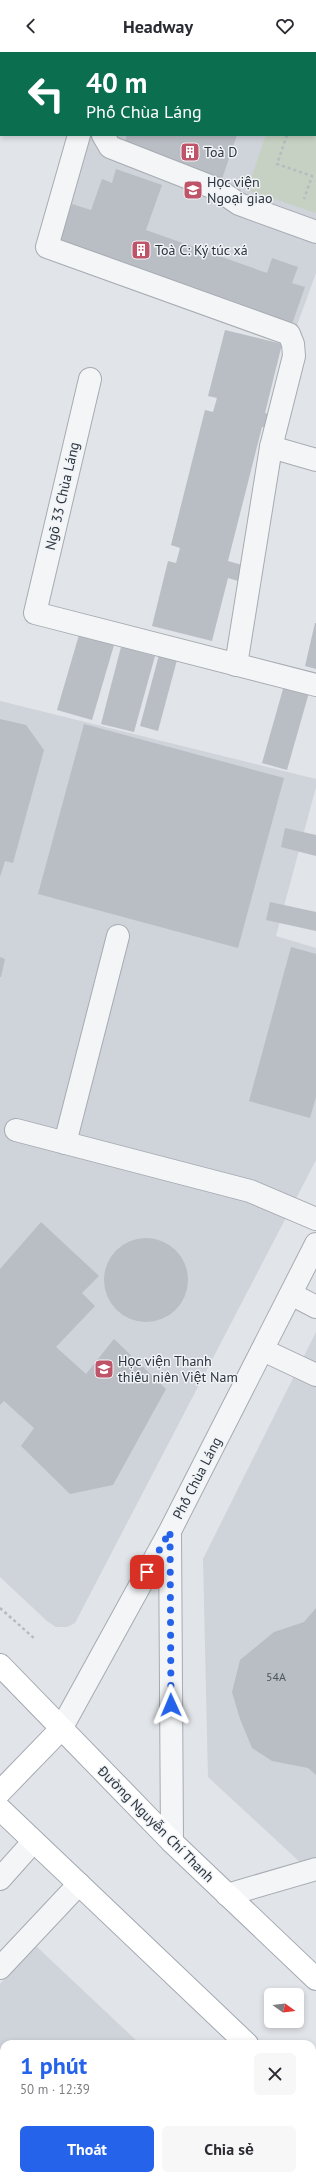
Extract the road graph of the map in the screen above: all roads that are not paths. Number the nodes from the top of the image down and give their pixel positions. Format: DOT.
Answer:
graph roads {
  1 [pos="79,136"];
  2 [pos="104,136"];
  3 [pos="316,232"];
  4 [pos="90,379"];
  5 [pos="271,447"];
  6 [pos="316,460"];
  7 [pos="236,664"];
  8 [pos="316,685"];
  9 [pos="118,936"];
  10 [pos="16,1130"];
  11 [pos="64,1143"];
  12 [pos="316,1219"];
  13 [pos="316,1244"];
  14 [pos="291,1294"];
  15 [pos="316,1307"];
  16 [pos="263,1350"];
  17 [pos="316,1375"];
  18 [pos="170,1531"];
  19 [pos="0,1665"];
  20 [pos="61,1729"];
  21 [pos="0,1792"];
  22 [pos="0,1809"];
  23 [pos="33,1842"];
  24 [pos="172,1842"];
  25 [pos="316,1869"];
  26 [pos="0,1879"];
  27 [pos="79,1884"];
  28 [pos="227,1895"];
  29 [pos="0,1968"];
  30 [pos="316,1979"];
  31 [pos="243,2040"];
  1 -- 5 [label="street"];
  2 -- 3 [label="street"];
  4 -- 7 [label="street, Ngõ 33 Chùa Láng"];
  5 -- 6 [label="street"];
  5 -- 7 [label="street"];
  7 -- 8 [label="street"];
  9 -- 11 [label="street"];
  10 -- 11 [label="street"];
  11 -- 12 [label="street"];
  13 -- 14 [label="street, Phố Chùa Láng"];
  14 -- 15 [label="street"];
  14 -- 16 [label="street, Phố Chùa Láng"];
  16 -- 17 [label="street"];
  16 -- 18 [label="street, Phố Chùa Láng"];
  18 -- 20 [label="street, Phố Chùa Láng"];
  18 -- 24 [label="street"];
  19 -- 20 [label="main road, Đường Nguyễn Chí Thanh"];
  20 -- 21 [label="main road"];
  20 -- 24 [label="main road, Đường Nguyễn Chí Thanh"];
  22 -- 23 [label="main road"];
  23 -- 26 [label="street"];
  23 -- 27 [label="main road"];
  24 -- 28 [label="main road, Đường Nguyễn Chí Thanh"];
  25 -- 28 [label="street"];
  27 -- 29 [label="street"];
  27 -- 31 [label="main road"];
  28 -- 30 [label="main road, Đường Nguyễn Chí Thanh"];
}
